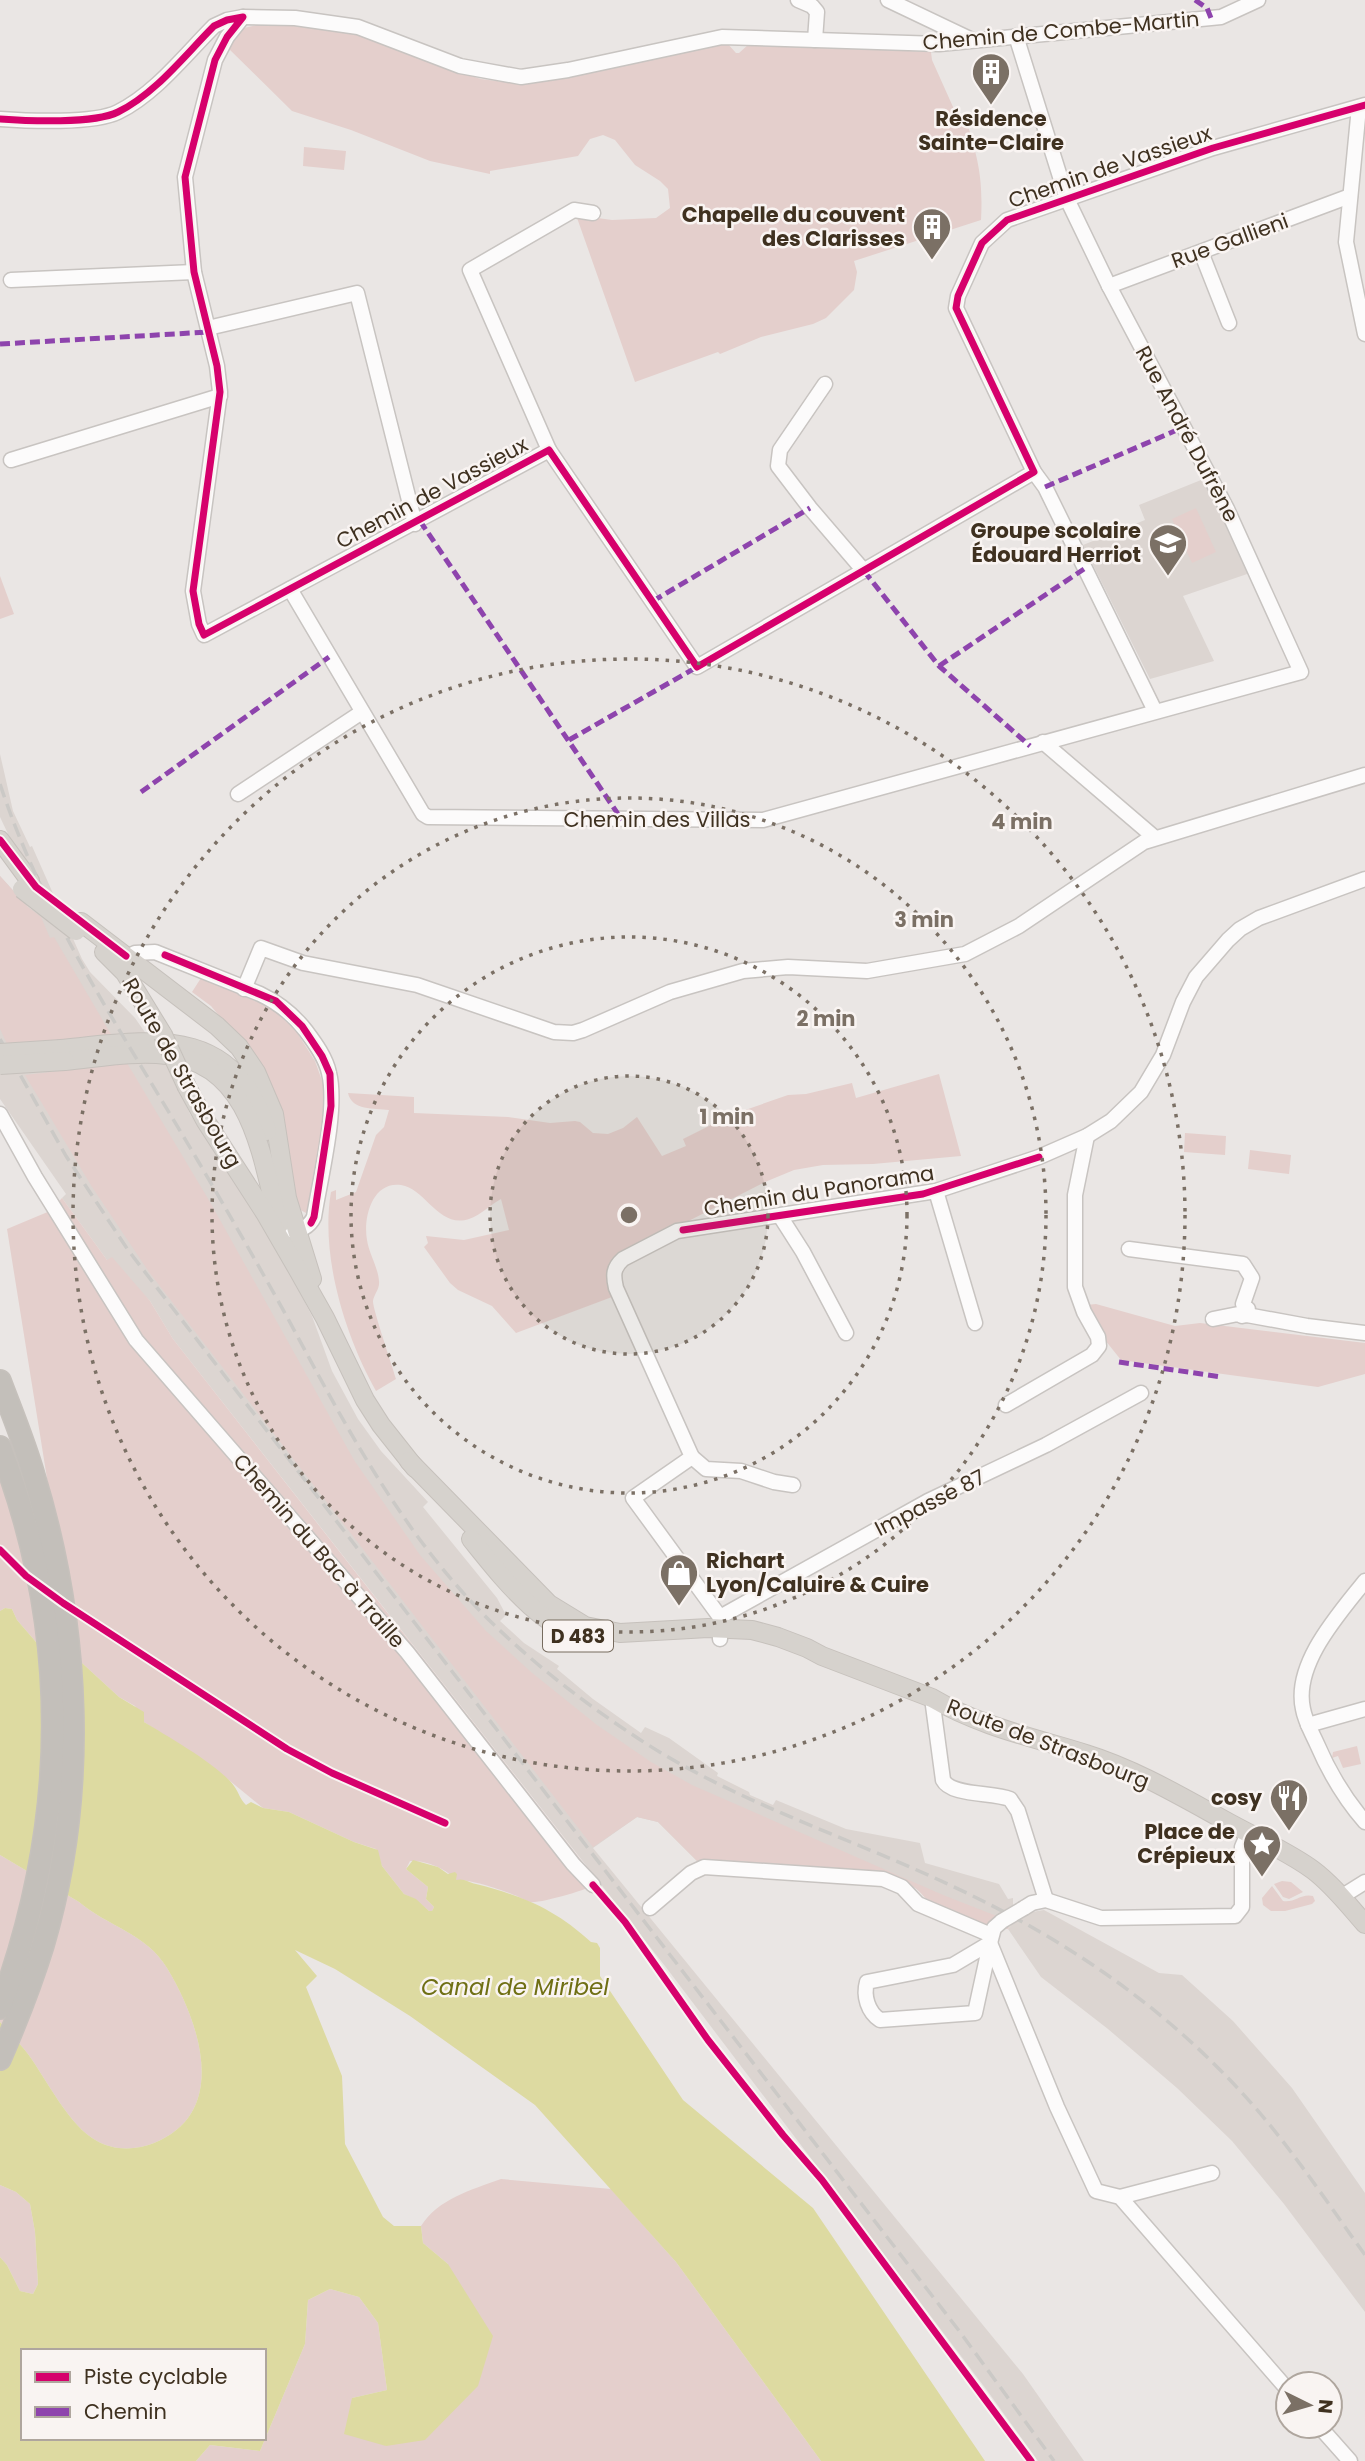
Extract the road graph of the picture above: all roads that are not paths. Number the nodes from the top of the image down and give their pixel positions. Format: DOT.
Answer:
graph roads {
  1 [pos="798,0"];
  2 [pos="888,0"];
  3 [pos="1258,0"];
  4 [pos="243,17"];
  5 [pos="1016,36"];
  6 [pos="815,40"];
  7 [pos="974,40"];
  8 [pos="1362,106"];
  9 [pos="0,119"];
  10 [pos="1350,196"];
  11 [pos="1067,199"];
  12 [pos="593,213"];
  13 [pos="1201,251"];
  14 [pos="194,272"];
  15 [pos="1359,278"];
  16 [pos="10,279"];
  17 [pos="1109,286"];
  18 [pos="1229,323"];
  19 [pos="208,328"];
  20 [pos="1365,334"];
  21 [pos="825,384"];
  22 [pos="220,396"];
  23 [pos="549,450"];
  24 [pos="11,460"];
  25 [pos="1034,472"];
  26 [pos="415,524"];
  27 [pos="864,571"];
  28 [pos="290,589"];
  29 [pos="1301,672"];
  30 [pos="1155,711"];
  31 [pos="362,712"];
  32 [pos="1043,743"];
  33 [pos="1365,775"];
  34 [pos="238,794"];
  35 [pos="1154,837"];
  36 [pos="0,840"];
  37 [pos="0,861"];
  38 [pos="1365,879"];
  39 [pos="26,885"];
  40 [pos="121,960"];
  41 [pos="244,989"];
  42 [pos="0,1052"];
  43 [pos="63,1055"];
  44 [pos="0,1065"];
  45 [pos="0,1114"];
  46 [pos="1087,1136"];
  47 [pos="936,1191"];
  48 [pos="280,1198"];
  49 [pos="780,1216"];
  50 [pos="296,1231"];
  51 [pos="1129,1249"];
  52 [pos="298,1270"];
  53 [pos="1243,1311"];
  54 [pos="325,1318"];
  55 [pos="1213,1319"];
  56 [pos="975,1323"];
  57 [pos="846,1333"];
  58 [pos="1365,1333"];
  59 [pos="0,1381"];
  60 [pos="1141,1393"];
  61 [pos="1006,1405"];
  62 [pos="0,1447"];
  63 [pos="692,1457"];
  64 [pos="793,1485"];
  65 [pos="1365,1581"];
  66 [pos="720,1628"];
  67 [pos="932,1698"];
  68 [pos="1365,1709"];
  69 [pos="1308,1725"];
  70 [pos="1365,1822"];
  71 [pos="1248,1833"];
  72 [pos="1365,1882"];
  73 [pos="593,1885"];
  74 [pos="1341,1897"];
  75 [pos="1046,1900"];
  76 [pos="650,1908"];
  77 [pos="1365,1924"];
  78 [pos="991,1939"];
  79 [pos="0,2008"];
  80 [pos="0,2059"];
  81 [pos="1212,2173"];
  82 [pos="1120,2197"];
  83 [pos="1274,2374"];
  84 [pos="1331,2440"];
  85 [pos="1350,2461"];
  1 -- 6 [label="street"];
  2 -- 7 [label="street"];
  3 -- 5 [label="street, Chemin de Combe-Martin"];
  4 -- 6 [label="street, Chemin de Combe-Martin"];
  4 -- 9 [label="street"];
  4 -- 14 [label="street, Chemin de Vassieux"];
  5 -- 7 [label="street, Chemin de Combe-Martin"];
  5 -- 11 [label="street, Rue André Dufrène"];
  6 -- 7 [label="street, Chemin de Combe-Martin"];
  8 -- 10 [label="street"];
  8 -- 11 [label="street, Chemin de Vassieux"];
  10 -- 13 [label="street, Rue Gallieni"];
  10 -- 15 [label="street"];
  11 -- 17 [label="street, Rue André Dufrène"];
  11 -- 25 [label="street, Chemin de Vassieux"];
  12 -- 23 [label="street"];
  13 -- 17 [label="street, Rue Gallieni"];
  13 -- 18 [label="street"];
  14 -- 16 [label="street"];
  14 -- 19 [label="street, Chemin de Vassieux"];
  15 -- 20 [label="street"];
  17 -- 29 [label="street, Rue André Dufrène"];
  19 -- 22 [label="street, Chemin de Vassieux"];
  19 -- 26 [label="street"];
  21 -- 27 [label="street"];
  22 -- 24 [label="street"];
  22 -- 28 [label="street, Chemin de Vassieux"];
  23 -- 26 [label="street, Chemin de Vassieux"];
  23 -- 27 [label="street, Chemin de Vassieux"];
  25 -- 27 [label="street, Chemin de Vassieux"];
  25 -- 30 [label="street"];
  26 -- 28 [label="street, Chemin de Vassieux"];
  28 -- 31 [label="street, Chemin des Villas"];
  29 -- 30 [label="street, Chemin des Villas"];
  30 -- 32 [label="street, Chemin des Villas"];
  31 -- 32 [label="street, Chemin des Villas"];
  31 -- 34 [label="street"];
  32 -- 35 [label="street"];
  33 -- 35 [label="street"];
  35 -- 41 [label="street"];
  36 -- 39 [label="main road, Route de Strasbourg"];
  37 -- 39 [label="main road, Route de Strasbourg"];
  38 -- 46 [label="street, Chemin du Panorama"];
  39 -- 40 [label="main road, Route de Strasbourg, bridge"];
  40 -- 41 [label="street"];
  40 -- 48 [label="main road, Route de Strasbourg / D 483"];
  40 -- 52 [label="main road, Route de Strasbourg, bridge"];
  41 -- 50 [label="street"];
  42 -- 43 [label="main road, bridge"];
  43 -- 44 [label="main road, bridge"];
  43 -- 48 [label="main road"];
  45 -- 73 [label="street, Chemin du Bac à Traille"];
  46 -- 47 [label="street, Chemin du Panorama"];
  46 -- 61 [label="street"];
  47 -- 49 [label="street, Chemin du Panorama"];
  47 -- 56 [label="street"];
  48 -- 50 [label="main road, Route de Strasbourg / D 483"];
  48 -- 52 [label="main road"];
  49 -- 57 [label="street"];
  49 -- 63 [label="street, Chemin du Panorama"];
  50 -- 54 [label="main road, Route de Strasbourg / D 483"];
  51 -- 53 [label="street"];
  52 -- 54 [label="main road, Route de Strasbourg"];
  53 -- 55 [label="street"];
  53 -- 58 [label="street"];
  54 -- 66 [label="main road, Route de Strasbourg / D 483"];
  59 -- 80 [label="highway"];
  60 -- 66 [label="street, Impasse 87"];
  62 -- 79 [label="highway"];
  63 -- 64 [label="street"];
  63 -- 66 [label="street"];
  65 -- 69 [label="street"];
  66 -- 67 [label="main road, Route de Strasbourg / D 483"];
  67 -- 71 [label="main road, Route de Strasbourg / D 483"];
  67 -- 75 [label="street"];
  68 -- 69 [label="street"];
  69 -- 70 [label="street"];
  71 -- 74 [label="main road, Route de Strasbourg / D 483"];
  71 -- 75 [label="street"];
  72 -- 74 [label="street"];
  74 -- 77 [label="main road, Route de Strasbourg / D 483"];
  75 -- 78 [label="street, bridge"];
  76 -- 78 [label="street"];
  78 -- 78 [label="street"];
  78 -- 82 [label="street"];
  81 -- 82 [label="street"];
  82 -- 83 [label="street"];
  84 -- 85 [label="street"];
}
